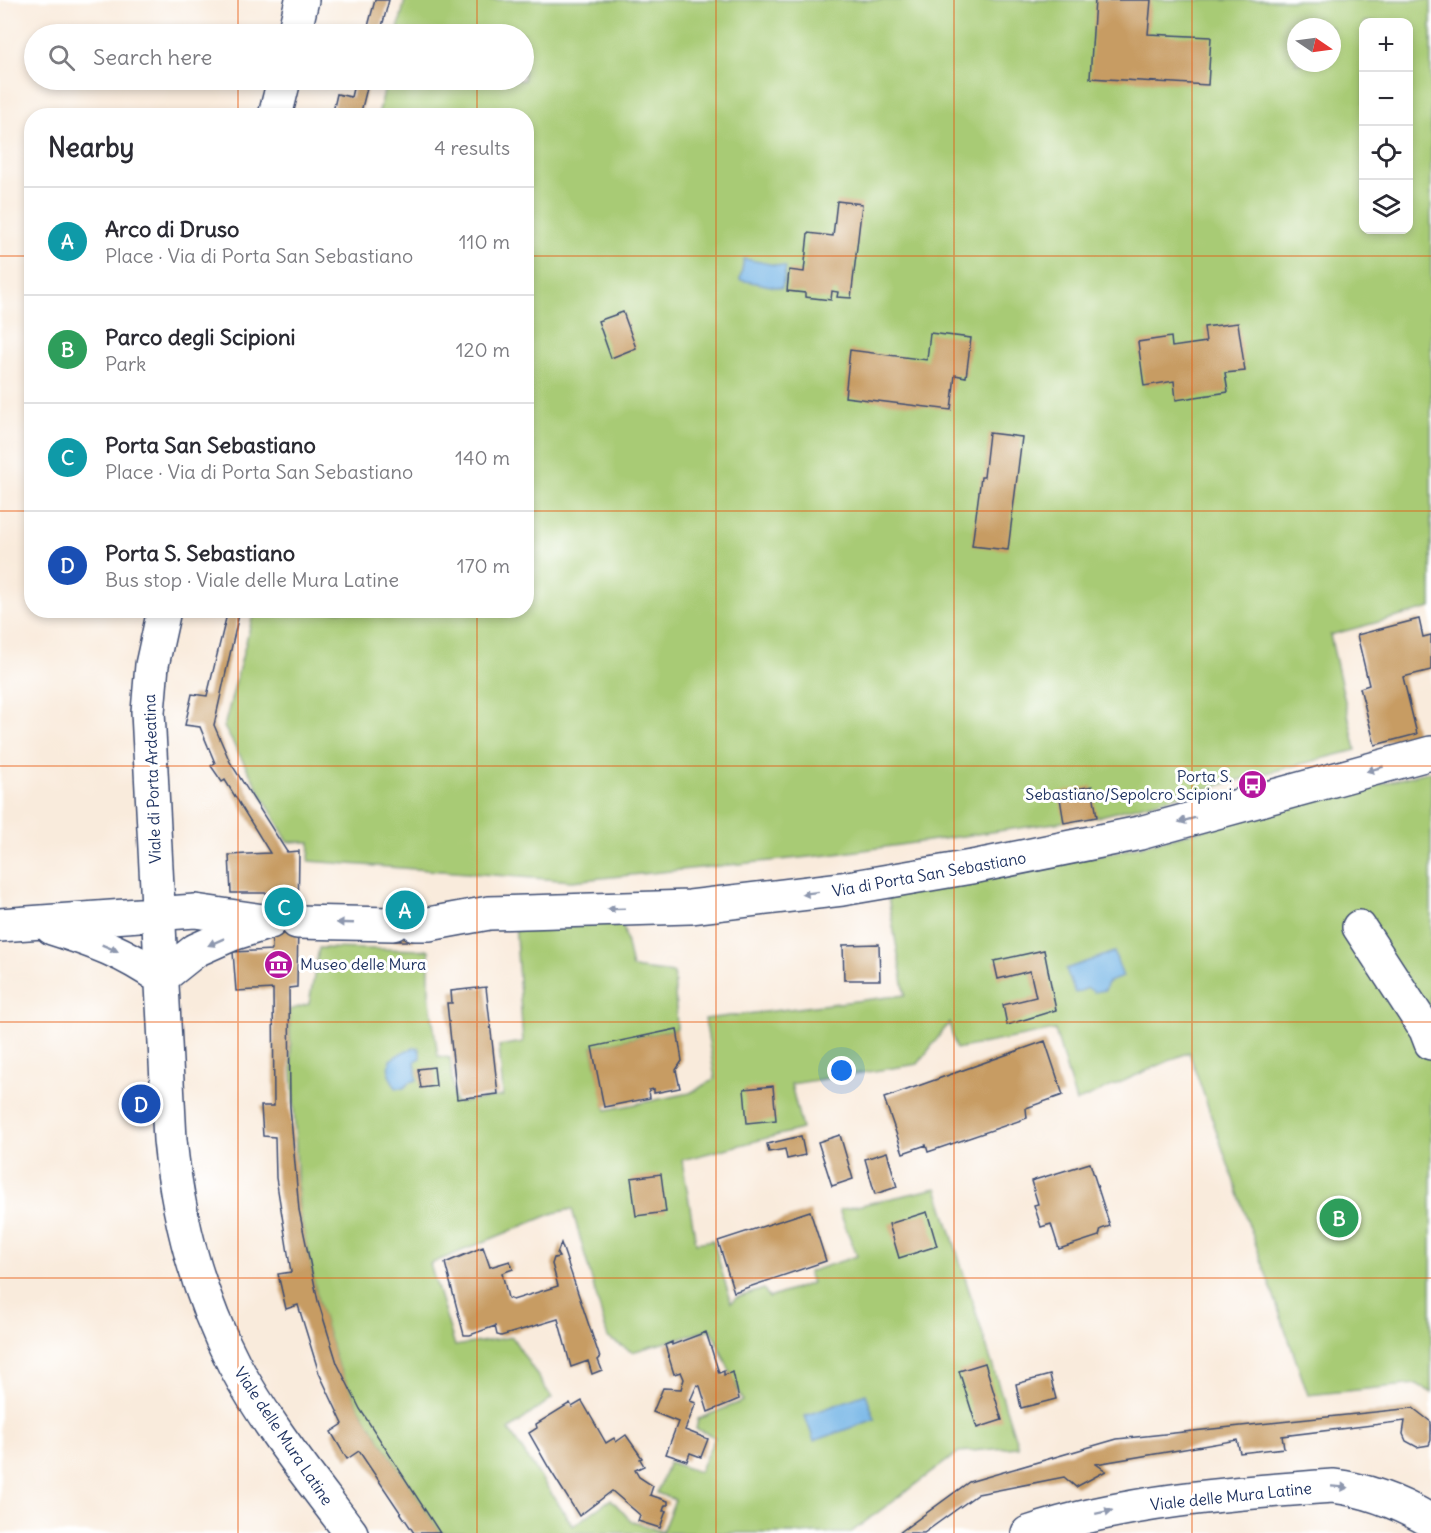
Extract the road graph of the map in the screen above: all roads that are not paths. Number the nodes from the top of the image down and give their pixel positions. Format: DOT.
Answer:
graph roads {
  1 [pos="302,0"];
  2 [pos="296,24"];
  3 [pos="282,90"];
  4 [pos="277,108"];
  5 [pos="162,618"];
  6 [pos="1431,753"];
  7 [pos="158,912"];
  8 [pos="284,922"];
  9 [pos="35,923"];
  10 [pos="0,925"];
  11 [pos="1359,927"];
  12 [pos="161,978"];
  13 [pos="1431,1043"];
  14 [pos="1431,1521"];
  15 [pos="351,1533"];
  16 [pos="1028,1533"];
  1 -- 2 [label="street"];
  3 -- 4 [label="street"];
  5 -- 7 [label="street, Viale di Porta Ardeatina"];
  6 -- 8 [label="street, Via di Porta San Sebastiano, one-way"];
  7 -- 8 [label="street, Via di Porta San Sebastiano"];
  7 -- 9 [label="street, Via di Porta San Sebastiano"];
  7 -- 12 [label="street, Viale delle Mura Latine"];
  8 -- 12 [label="street, Via di Porta San Sebastiano, one-way"];
  9 -- 10 [label="street, Via di Porta San Sebastiano"];
  9 -- 12 [label="street, one-way"];
  11 -- 13 [label="street"];
  12 -- 15 [label="street, Viale delle Mura Latine"];
  16 -- 14 [label="street, Viale delle Mura Latine, one-way"];
}
